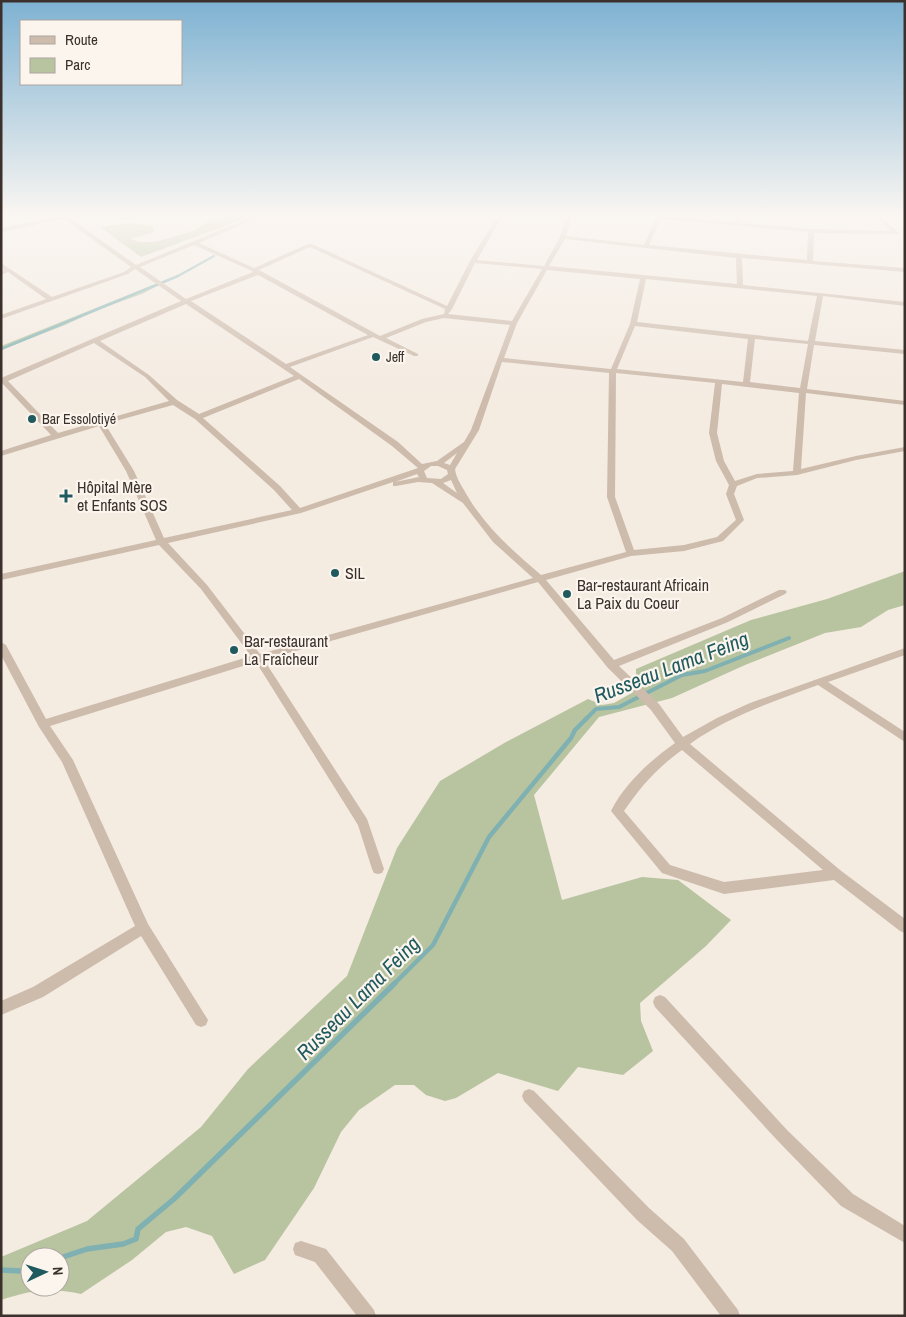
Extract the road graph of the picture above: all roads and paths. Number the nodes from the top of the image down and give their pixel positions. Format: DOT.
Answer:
graph roads {
  1 [pos="15,274"];
  2 [pos="122,274"];
  3 [pos="146,274"];
  4 [pos="248,274"];
  5 [pos="263,274"];
  6 [pos="374,274"];
  7 [pos="466,274"];
  8 [pos="542,274"];
  9 [pos="604,274"];
  10 [pos="740,274"];
  11 [pos="643,278"];
  12 [pos="740,287"];
  13 [pos="820,294"];
  14 [pos="52,300"];
  15 [pos="185,300"];
  16 [pos="905,304"];
  17 [pos="449,309"];
  18 [pos="444,316"];
  19 [pos="1,317"];
  20 [pos="514,322"];
  21 [pos="633,324"];
  22 [pos="376,336"];
  23 [pos="752,337"];
  24 [pos="96,341"];
  25 [pos="812,344"];
  26 [pos="905,352"];
  27 [pos="416,355"];
  28 [pos="500,360"];
  29 [pos="284,367"];
  30 [pos="613,370"];
  31 [pos="298,377"];
  32 [pos="2,380"];
  33 [pos="719,382"];
  34 [pos="746,384"];
  35 [pos="803,390"];
  36 [pos="174,402"];
  37 [pos="905,403"];
  38 [pos="198,417"];
  39 [pos="101,423"];
  40 [pos="56,436"];
  41 [pos="471,439"];
  42 [pos="395,444"];
  43 [pos="905,449"];
  44 [pos="1,454"];
  45 [pos="436,463"];
  46 [pos="421,469"];
  47 [pos="452,472"];
  48 [pos="797,473"];
  49 [pos="424,479"];
  50 [pos="435,482"];
  51 [pos="733,485"];
  52 [pos="370,488"];
  53 [pos="466,501"];
  54 [pos="298,510"];
  55 [pos="161,541"];
  56 [pos="631,553"];
  57 [pos="1,577"];
  58 [pos="540,580"];
  59 [pos="782,592"];
  60 [pos="1,645"];
  61 [pos="905,651"];
  62 [pos="258,658"];
  63 [pos="612,666"];
  64 [pos="819,681"];
  65 [pos="43,724"];
  66 [pos="905,738"];
  67 [pos="681,743"];
  68 [pos="378,869"];
  69 [pos="836,874"];
  70 [pos="905,927"];
  71 [pos="143,928"];
  72 [pos="660,1002"];
  73 [pos="1,1008"];
  74 [pos="201,1020"];
  75 [pos="529,1096"];
  76 [pos="905,1235"];
  77 [pos="301,1249"];
  78 [pos="368,1316"];
  79 [pos="732,1316"];
  1 -- 14 [label="street"];
  2 -- 14 [label="street"];
  3 -- 15 [label="street"];
  4 -- 15 [label="street"];
  5 -- 22 [label="street"];
  6 -- 17 [label="street"];
  7 -- 17 [label="street"];
  8 -- 20 [label="street"];
  9 -- 11 [label="street"];
  10 -- 12 [label="street"];
  11 -- 12 [label="street"];
  11 -- 21 [label="street"];
  12 -- 13 [label="street"];
  13 -- 16 [label="street"];
  13 -- 25 [label="street"];
  14 -- 19 [label="street"];
  15 -- 24 [label="street"];
  15 -- 29 [label="street"];
  17 -- 18 [label="street"];
  18 -- 20 [label="street"];
  18 -- 22 [label="street"];
  20 -- 28 [label="street"];
  21 -- 23 [label="street"];
  21 -- 30 [label="street"];
  22 -- 27 [label="street"];
  22 -- 29 [label="street"];
  23 -- 25 [label="street"];
  23 -- 34 [label="street"];
  24 -- 32 [label="street"];
  24 -- 36 [label="street"];
  25 -- 26 [label="street"];
  25 -- 35 [label="street"];
  28 -- 30 [label="street"];
  28 -- 41 [label="street"];
  29 -- 31 [label="street"];
  30 -- 33 [label="street"];
  30 -- 56 [label="street"];
  31 -- 38 [label="street"];
  31 -- 42 [label="street"];
  32 -- 40 [label="street"];
  33 -- 34 [label="street"];
  33 -- 51 [label="street"];
  34 -- 35 [label="street"];
  35 -- 37 [label="street"];
  35 -- 48 [label="street"];
  36 -- 38 [label="street"];
  36 -- 39 [label="street"];
  38 -- 54 [label="street"];
  39 -- 40 [label="street"];
  39 -- 55 [label="street"];
  40 -- 44 [label="street"];
  41 -- 45 [label="street"];
  41 -- 47 [label="street"];
  42 -- 45 [label="street"];
  42 -- 46 [label="street"];
  43 -- 48 [label="street"];
  45 -- 46 [label="street"];
  45 -- 47 [label="street"];
  46 -- 49 [label="street"];
  46 -- 52 [label="street"];
  47 -- 50 [label="street"];
  47 -- 53 [label="street"];
  48 -- 51 [label="street"];
  49 -- 50 [label="street"];
  49 -- 52 [label="street"];
  50 -- 53 [label="street"];
  51 -- 56 [label="street"];
  52 -- 54 [label="street"];
  53 -- 58 [label="street"];
  54 -- 55 [label="street"];
  55 -- 57 [label="street"];
  55 -- 62 [label="street"];
  56 -- 58 [label="street"];
  58 -- 62 [label="street"];
  58 -- 63 [label="street"];
  59 -- 63 [label="street"];
  60 -- 65 [label="street"];
  61 -- 64 [label="street"];
  62 -- 65 [label="street"];
  62 -- 68 [label="street"];
  63 -- 67 [label="street"];
  64 -- 66 [label="street"];
  64 -- 67 [label="street"];
  65 -- 71 [label="street"];
  67 -- 69 [label="street"];
  67 -- 69 [label="street"];
  69 -- 70 [label="street"];
  71 -- 73 [label="street"];
  71 -- 74 [label="street"];
  72 -- 76 [label="street"];
  75 -- 79 [label="street"];
  77 -- 78 [label="street"];
}
